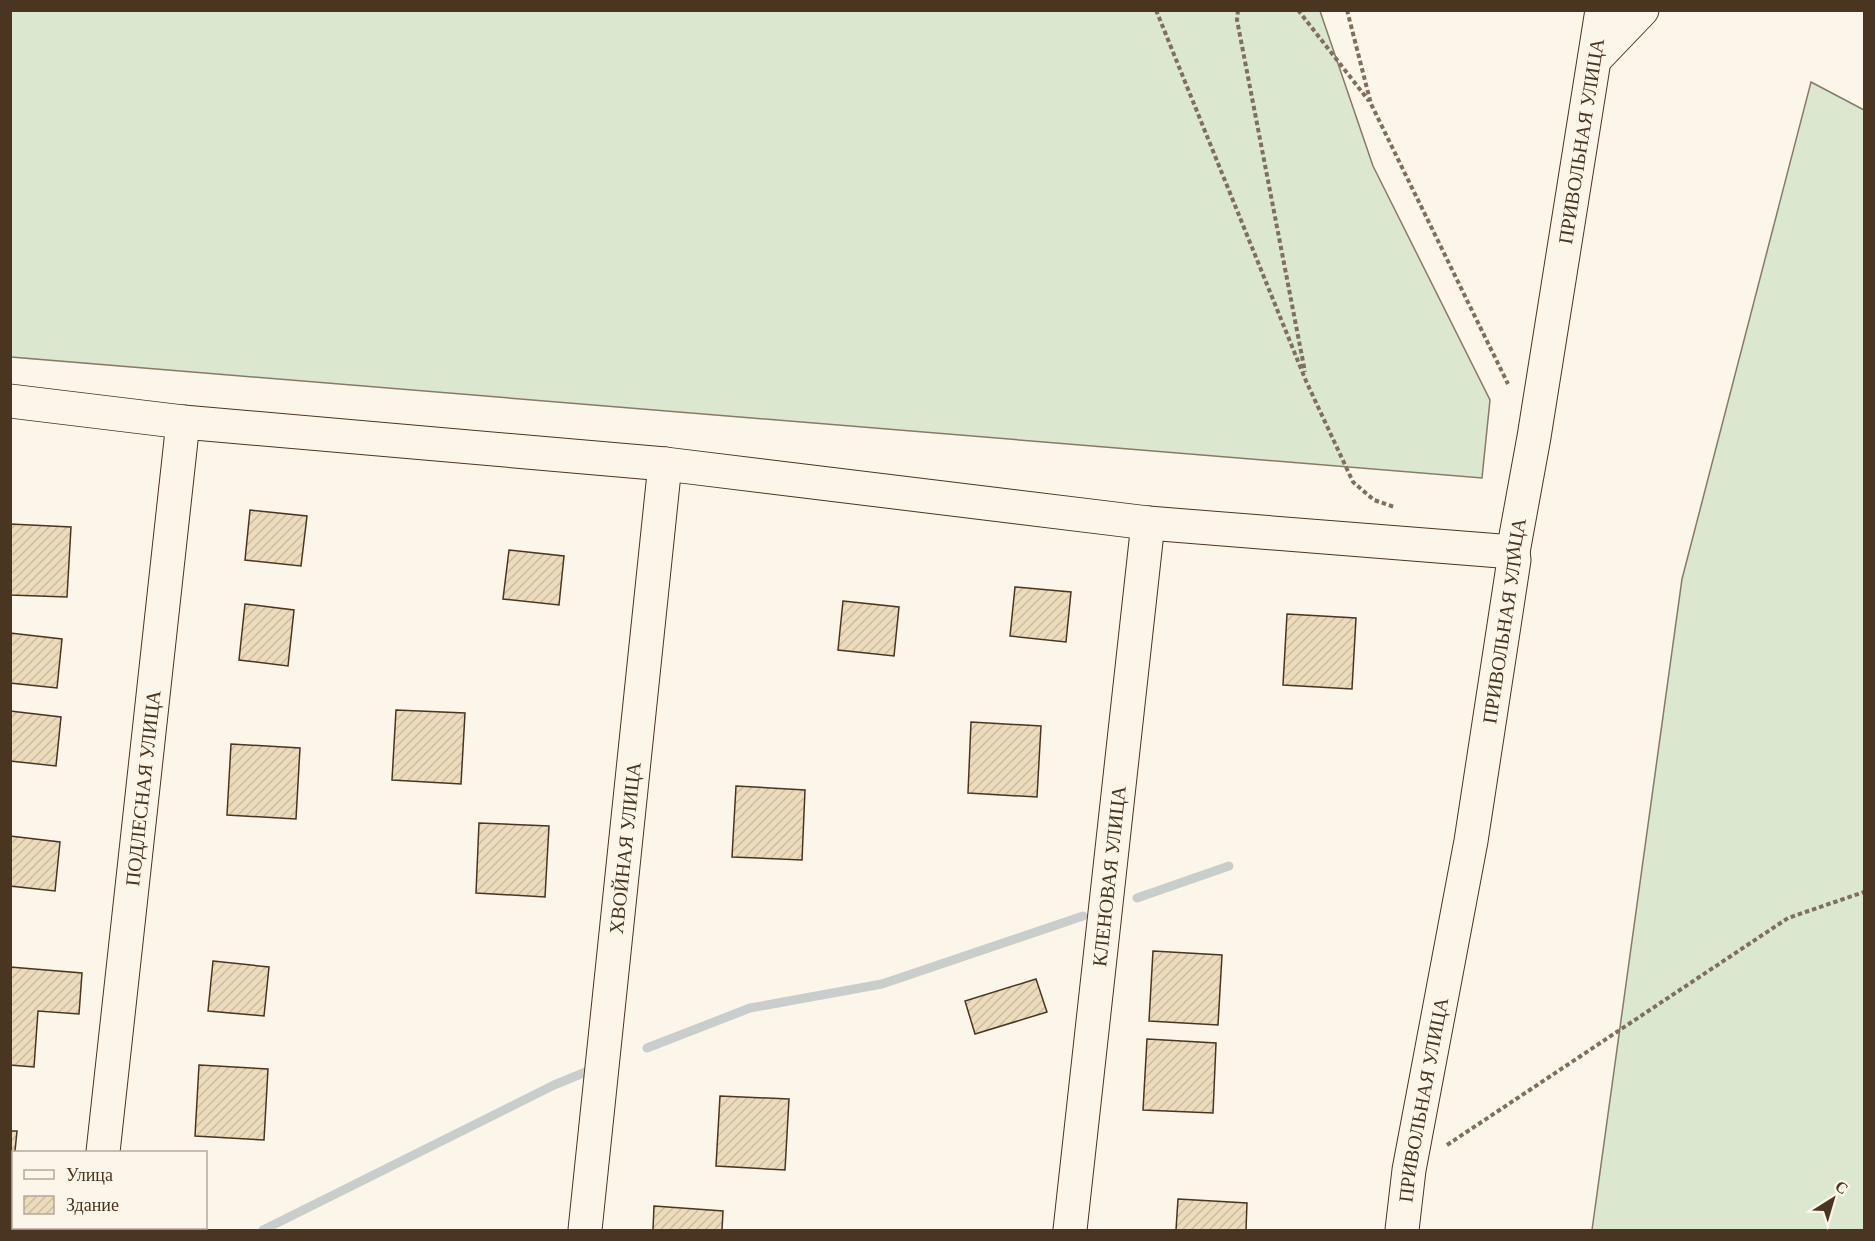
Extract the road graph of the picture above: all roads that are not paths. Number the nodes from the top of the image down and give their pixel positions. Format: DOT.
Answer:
graph roads {
  1 [pos="1602,10"];
  2 [pos="1642,10"];
  3 [pos="1595,59"];
  4 [pos="10,401"];
  5 [pos="183,422"];
  6 [pos="665,464"];
  7 [pos="1148,524"];
  8 [pos="1513,552"];
  9 [pos="103,1151"];
  10 [pos="585,1230"];
  11 [pos="1070,1230"];
  12 [pos="1402,1230"];
  1 -- 3 [label="street, ПРИВОЛЬНАЯ УЛИЦА"];
  2 -- 3 [label="street"];
  3 -- 8 [label="street, ПРИВОЛЬНАЯ УЛИЦА"];
  4 -- 5 [label="street"];
  5 -- 6 [label="street"];
  5 -- 9 [label="street, ПОДЛЕСНАЯ УЛИЦА"];
  6 -- 7 [label="street"];
  6 -- 10 [label="street, ХВОЙНАЯ УЛИЦА"];
  7 -- 8 [label="street"];
  7 -- 11 [label="street, КЛЕНОВАЯ УЛИЦА"];
  8 -- 12 [label="street, ПРИВОЛЬНАЯ УЛИЦА"];
}
